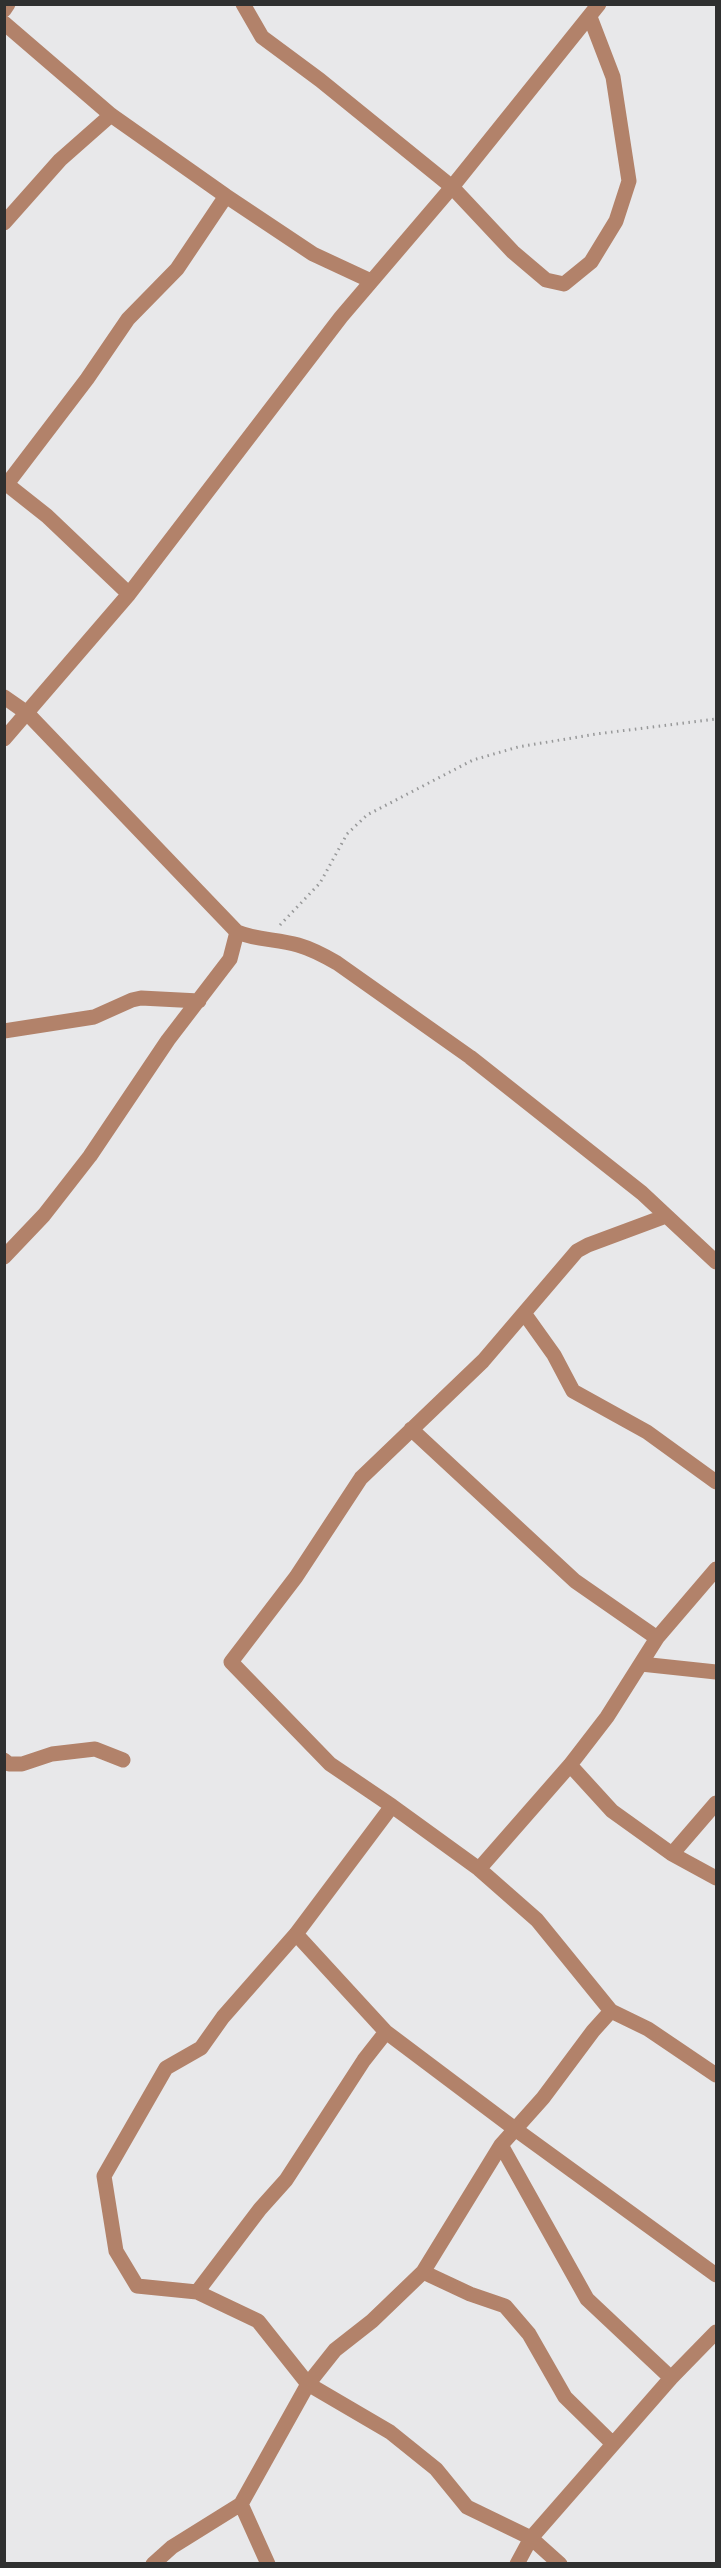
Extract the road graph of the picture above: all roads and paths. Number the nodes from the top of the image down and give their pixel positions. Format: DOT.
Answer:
graph roads {
  1 [pos="8,4"];
  2 [pos="243,4"];
  3 [pos="4,10"];
  4 [pos="595,10"];
  5 [pos="4,23"];
  6 [pos="111,115"];
  7 [pos="452,187"];
  8 [pos="226,196"];
  9 [pos="4,223"];
  10 [pos="371,281"];
  11 [pos="6,483"];
  12 [pos="129,594"];
  13 [pos="4,697"];
  14 [pos="27,714"];
  15 [pos="717,719"];
  16 [pos="4,739"];
  17 [pos="237,932"];
  18 [pos="268,939"];
  19 [pos="199,1001"];
  20 [pos="4,1031"];
  21 [pos="666,1216"];
  22 [pos="4,1257"];
  23 [pos="717,1262"];
  24 [pos="524,1313"];
  25 [pos="411,1429"];
  26 [pos="717,1482"];
  27 [pos="717,1569"];
  28 [pos="657,1638"];
  29 [pos="641,1664"];
  30 [pos="717,1672"];
  31 [pos="4,1760"];
  32 [pos="123,1760"];
  33 [pos="570,1765"];
  34 [pos="717,1803"];
  35 [pos="392,1806"];
  36 [pos="672,1854"];
  37 [pos="479,1869"];
  38 [pos="717,1878"];
  39 [pos="296,1934"];
  40 [pos="611,2011"];
  41 [pos="387,2032"];
  42 [pos="717,2075"];
  43 [pos="515,2129"];
  44 [pos="501,2145"];
  45 [pos="423,2272"];
  46 [pos="717,2275"];
  47 [pos="197,2292"];
  48 [pos="717,2332"];
  49 [pos="671,2378"];
  50 [pos="308,2384"];
  51 [pos="613,2444"];
  52 [pos="241,2504"];
  53 [pos="531,2538"];
  54 [pos="153,2564"];
  55 [pos="268,2564"];
  56 [pos="517,2564"];
  57 [pos="560,2564"];
  1 -- 3 [label="street"];
  2 -- 7 [label="street"];
  4 -- 7 [label="street"];
  4 -- 7 [label="street"];
  5 -- 6 [label="street"];
  6 -- 8 [label="street"];
  6 -- 9 [label="street"];
  7 -- 10 [label="street"];
  8 -- 10 [label="street"];
  8 -- 11 [label="street"];
  10 -- 12 [label="street"];
  11 -- 12 [label="street"];
  12 -- 14 [label="street"];
  13 -- 14 [label="street"];
  14 -- 16 [label="street"];
  14 -- 17 [label="street"];
  15 -- 18 [label="path"];
  17 -- 18 [label="street"];
  17 -- 19 [label="street"];
  18 -- 21 [label="street"];
  19 -- 20 [label="street"];
  19 -- 22 [label="street"];
  21 -- 23 [label="street"];
  21 -- 24 [label="street"];
  24 -- 25 [label="street"];
  24 -- 26 [label="street"];
  25 -- 28 [label="street"];
  25 -- 35 [label="street"];
  27 -- 28 [label="street"];
  28 -- 29 [label="street"];
  29 -- 30 [label="street"];
  29 -- 33 [label="street"];
  31 -- 32 [label="street"];
  33 -- 36 [label="street"];
  33 -- 37 [label="street"];
  34 -- 36 [label="street"];
  35 -- 37 [label="street"];
  35 -- 39 [label="street"];
  36 -- 38 [label="street"];
  37 -- 40 [label="street"];
  39 -- 41 [label="street"];
  39 -- 47 [label="street"];
  40 -- 42 [label="street"];
  40 -- 43 [label="street"];
  41 -- 43 [label="street"];
  41 -- 47 [label="street"];
  43 -- 44 [label="street"];
  43 -- 46 [label="street"];
  44 -- 45 [label="street"];
  44 -- 49 [label="street"];
  45 -- 50 [label="street"];
  45 -- 51 [label="street"];
  47 -- 50 [label="street"];
  48 -- 49 [label="street"];
  49 -- 51 [label="street"];
  50 -- 52 [label="street"];
  50 -- 53 [label="street"];
  51 -- 53 [label="street"];
  52 -- 54 [label="street"];
  52 -- 55 [label="street"];
  53 -- 56 [label="street"];
  53 -- 57 [label="street"];
}
